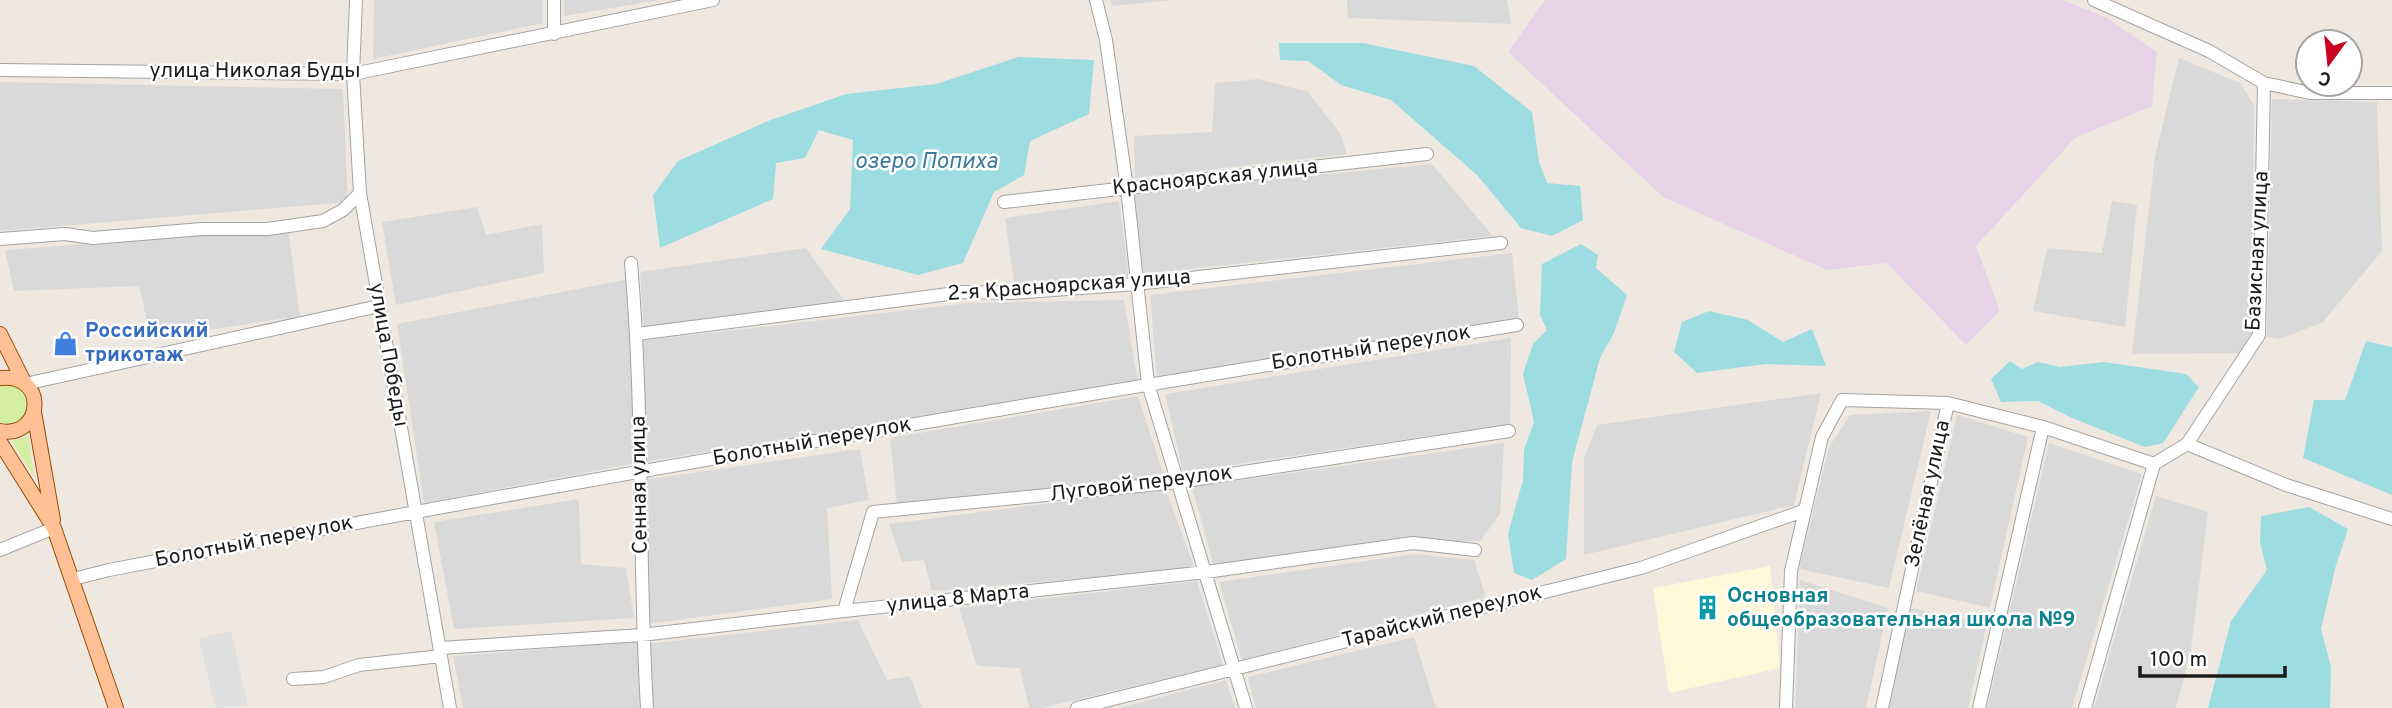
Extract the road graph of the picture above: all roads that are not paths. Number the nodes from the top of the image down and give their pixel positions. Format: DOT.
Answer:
graph roads {
  1 [pos="356,0"];
  2 [pos="554,0"];
  3 [pos="713,0"];
  4 [pos="1096,0"];
  5 [pos="2094,0"];
  6 [pos="689,3"];
  7 [pos="554,34"];
  8 [pos="0,70"];
  9 [pos="353,74"];
  10 [pos="2264,83"];
  11 [pos="2392,93"];
  12 [pos="1427,154"];
  13 [pos="1127,188"];
  14 [pos="360,193"];
  15 [pos="1004,202"];
  16 [pos="0,239"];
  17 [pos="1501,243"];
  18 [pos="631,263"];
  19 [pos="1136,284"];
  20 [pos="379,306"];
  21 [pos="1517,325"];
  22 [pos="0,334"];
  23 [pos="637,334"];
  24 [pos="0,379"];
  25 [pos="25,384"];
  26 [pos="1148,384"];
  27 [pos="1948,402"];
  28 [pos="34,412"];
  29 [pos="2043,426"];
  30 [pos="0,430"];
  31 [pos="1509,431"];
  32 [pos="0,442"];
  33 [pos="2187,443"];
  34 [pos="2154,464"];
  35 [pos="639,471"];
  36 [pos="1179,482"];
  37 [pos="416,510"];
  38 [pos="1803,511"];
  39 [pos="2392,519"];
  40 [pos="54,528"];
  41 [pos="0,550"];
  42 [pos="1475,550"];
  43 [pos="1206,572"];
  44 [pos="73,579"];
  45 [pos="844,611"];
  46 [pos="642,635"];
  47 [pos="440,652"];
  48 [pos="1234,669"];
  49 [pos="293,679"];
  50 [pos="116,708"];
  51 [pos="450,708"];
  52 [pos="647,708"];
  53 [pos="1077,708"];
  54 [pos="1246,708"];
  55 [pos="1786,708"];
  56 [pos="1882,708"];
  57 [pos="1979,708"];
  58 [pos="2084,708"];
  1 -- 9 [label="street, улица Победы"];
  2 -- 7 [label="street"];
  3 -- 6 [label="street, улица Николая Буды"];
  4 -- 13 [label="street"];
  5 -- 10 [label="street"];
  6 -- 7 [label="street, улица Николая Буды"];
  7 -- 9 [label="street, улица Николая Буды"];
  8 -- 9 [label="street, улица Николая Буды"];
  9 -- 14 [label="street, улица Победы"];
  10 -- 11 [label="street"];
  10 -- 33 [label="street, Базисная улица"];
  12 -- 13 [label="street, Красноярская улица"];
  13 -- 15 [label="street, Красноярская улица"];
  13 -- 19 [label="street"];
  14 -- 16 [label="street"];
  14 -- 20 [label="street, улица Победы"];
  17 -- 19 [label="street, 2-я Красноярская улица"];
  18 -- 23 [label="street, Сенная улица"];
  19 -- 23 [label="street, 2-я Красноярская улица"];
  19 -- 26 [label="street"];
  20 -- 25 [label="street"];
  20 -- 37 [label="street, улица Победы"];
  21 -- 26 [label="street, Болотный переулок"];
  22 -- 25 [label="main road"];
  23 -- 35 [label="street, Сенная улица"];
  24 -- 25 [label="main road"];
  25 -- 28 [label="main road"];
  26 -- 35 [label="street, Болотный переулок"];
  26 -- 36 [label="street"];
  27 -- 29 [label="street"];
  27 -- 38 [label="street"];
  27 -- 56 [label="street, Зелёная улица"];
  28 -- 30 [label="main road"];
  28 -- 40 [label="main road"];
  29 -- 34 [label="street"];
  29 -- 57 [label="street"];
  31 -- 36 [label="street, Луговой переулок"];
  32 -- 40 [label="main road"];
  33 -- 34 [label="street, Базисная улица"];
  33 -- 39 [label="street"];
  34 -- 58 [label="street"];
  35 -- 37 [label="street, Болотный переулок"];
  35 -- 46 [label="street, Сенная улица"];
  36 -- 43 [label="street"];
  36 -- 45 [label="street, Луговой переулок"];
  37 -- 44 [label="street, Болотный переулок"];
  37 -- 47 [label="street, улица Победы"];
  38 -- 48 [label="street, Тарайский переулок"];
  38 -- 55 [label="street"];
  40 -- 41 [label="street"];
  40 -- 44 [label="main road"];
  42 -- 43 [label="street, улица 8 Марта"];
  43 -- 45 [label="street, улица 8 Марта"];
  43 -- 48 [label="street"];
  44 -- 50 [label="main road"];
  45 -- 46 [label="street, улица 8 Марта"];
  46 -- 47 [label="street, улица 8 Марта"];
  46 -- 52 [label="street, Сенная улица"];
  47 -- 49 [label="street, улица 8 Марта"];
  47 -- 51 [label="street, улица Победы"];
  48 -- 53 [label="street, Тарайский переулок"];
  48 -- 54 [label="street"];
}
